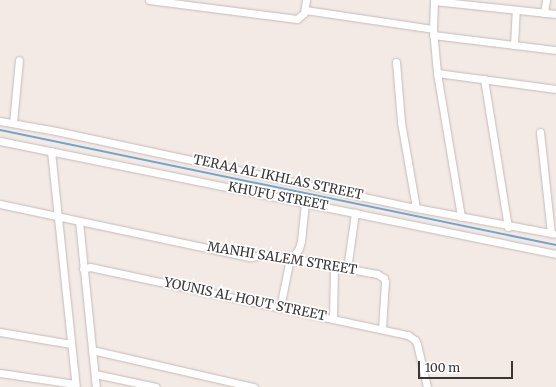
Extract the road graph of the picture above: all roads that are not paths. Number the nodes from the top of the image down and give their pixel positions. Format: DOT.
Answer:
graph roads {
  1 [pos="149,0"];
  2 [pos="306,0"];
  3 [pos="546,0"];
  4 [pos="434,1"];
  5 [pos="305,10"];
  6 [pos="516,10"];
  7 [pos="544,13"];
  8 [pos="556,14"];
  9 [pos="433,32"];
  10 [pos="514,45"];
  11 [pos="556,50"];
  12 [pos="19,60"];
  13 [pos="396,62"];
  14 [pos="437,73"];
  15 [pos="484,79"];
  16 [pos="556,89"];
  17 [pos="0,121"];
  18 [pos="13,123"];
  19 [pos="540,132"];
  20 [pos="0,141"];
  21 [pos="51,151"];
  22 [pos="305,202"];
  23 [pos="0,204"];
  24 [pos="416,208"];
  25 [pos="355,213"];
  26 [pos="58,216"];
  27 [pos="461,217"];
  28 [pos="79,221"];
  29 [pos="508,227"];
  30 [pos="554,234"];
  31 [pos="556,254"];
  32 [pos="291,258"];
  33 [pos="334,267"];
  34 [pos="83,269"];
  35 [pos="347,269"];
  36 [pos="280,308"];
  37 [pos="333,319"];
  38 [pos="382,329"];
  39 [pos="0,332"];
  40 [pos="71,344"];
  41 [pos="92,350"];
  42 [pos="0,373"];
  43 [pos="95,374"];
  44 [pos="75,386"];
  45 [pos="96,387"];
  46 [pos="156,387"];
  47 [pos="254,387"];
  48 [pos="427,387"];
  1 -- 5 [label="street"];
  2 -- 5 [label="street"];
  3 -- 7 [label="street"];
  4 -- 6 [label="street"];
  4 -- 9 [label="street"];
  5 -- 9 [label="street"];
  6 -- 7 [label="street"];
  6 -- 10 [label="street"];
  7 -- 8 [label="street"];
  9 -- 10 [label="street"];
  9 -- 14 [label="street"];
  10 -- 11 [label="street"];
  12 -- 18 [label="street"];
  13 -- 24 [label="street"];
  14 -- 15 [label="street"];
  14 -- 27 [label="street"];
  15 -- 16 [label="street"];
  15 -- 29 [label="street"];
  17 -- 18 [label="street, TERAA AL IKHLAS STREET"];
  18 -- 24 [label="street, TERAA AL IKHLAS STREET"];
  19 -- 30 [label="street"];
  20 -- 21 [label="street, KHUFU STREET"];
  21 -- 22 [label="street, KHUFU STREET"];
  21 -- 26 [label="street"];
  22 -- 25 [label="street, KHUFU STREET"];
  22 -- 32 [label="street"];
  23 -- 26 [label="street, MANHI SALEM STREET"];
  24 -- 27 [label="street, TERAA AL IKHLAS STREET"];
  25 -- 31 [label="street, KHUFU STREET"];
  25 -- 35 [label="street"];
  26 -- 28 [label="street, MANHI SALEM STREET"];
  26 -- 40 [label="street"];
  27 -- 29 [label="street, TERAA AL IKHLAS STREET"];
  28 -- 32 [label="street, MANHI SALEM STREET"];
  28 -- 34 [label="street"];
  29 -- 30 [label="street, TERAA AL IKHLAS STREET"];
  32 -- 33 [label="street, MANHI SALEM STREET"];
  32 -- 36 [label="street"];
  33 -- 35 [label="street, MANHI SALEM STREET"];
  33 -- 37 [label="street"];
  34 -- 36 [label="street, YOUNIS AL HOUT STREET"];
  34 -- 41 [label="street"];
  35 -- 38 [label="street, MANHI SALEM STREET"];
  36 -- 37 [label="street, YOUNIS AL HOUT STREET"];
  37 -- 38 [label="street, YOUNIS AL HOUT STREET"];
  38 -- 48 [label="street, YOUNIS AL HOUT STREET"];
  39 -- 40 [label="street"];
  40 -- 44 [label="street"];
  41 -- 43 [label="street"];
  41 -- 47 [label="street"];
  42 -- 44 [label="street"];
  43 -- 45 [label="street"];
  43 -- 46 [label="street"];
}
